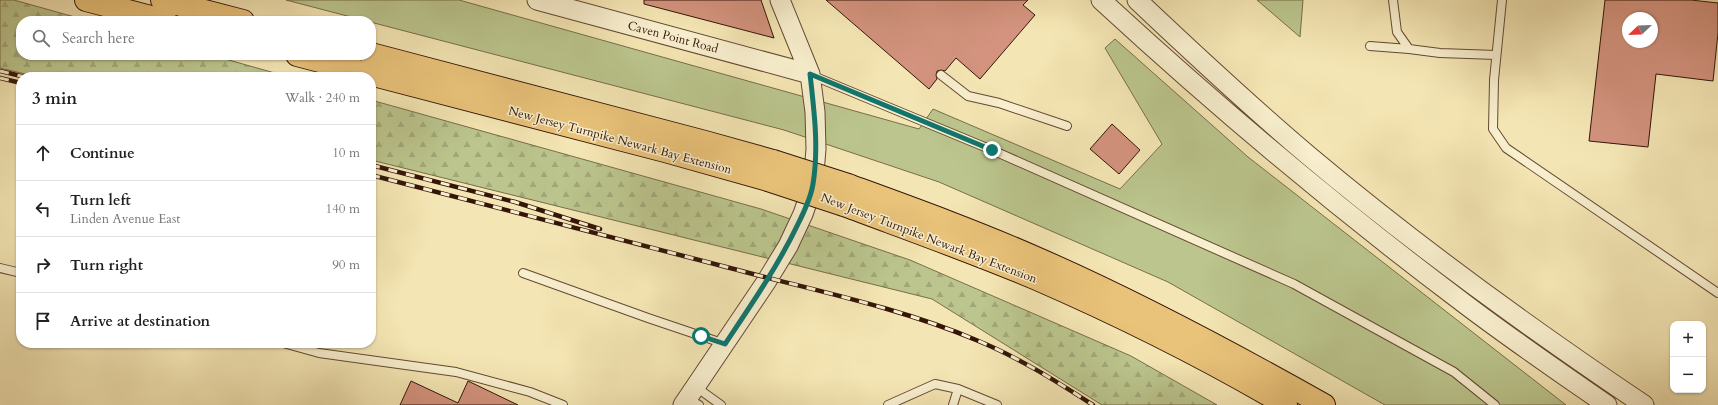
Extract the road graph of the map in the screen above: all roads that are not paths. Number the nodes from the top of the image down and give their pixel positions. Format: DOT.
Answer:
graph roads {
  1 [pos="86,0"];
  2 [pos="162,0"];
  3 [pos="537,0"];
  4 [pos="780,0"];
  5 [pos="1101,0"];
  6 [pos="1137,0"];
  7 [pos="1393,0"];
  8 [pos="1502,0"];
  9 [pos="147,16"];
  10 [pos="224,16"];
  11 [pos="1370,46"];
  12 [pos="1409,49"];
  13 [pos="376,55"];
  14 [pos="1496,55"];
  15 [pos="316,60"];
  16 [pos="362,72"];
  17 [pos="810,74"];
  18 [pos="941,75"];
  19 [pos="376,76"];
  20 [pos="1067,126"];
  21 [pos="770,171"];
  22 [pos="846,195"];
  23 [pos="0,268"];
  24 [pos="16,272"];
  25 [pos="523,273"];
  26 [pos="1718,293"];
  27 [pos="725,344"];
  28 [pos="301,348"];
  29 [pos="958,389"];
  30 [pos="692,399"];
  31 [pos="563,405"];
  32 [pos="721,405"];
  33 [pos="888,405"];
  34 [pos="953,405"];
  35 [pos="997,405"];
  36 [pos="1286,405"];
  37 [pos="1324,405"];
  38 [pos="1495,405"];
  39 [pos="1607,405"];
  40 [pos="1644,405"];
  1 -- 9 [label="highway"];
  2 -- 10 [label="highway"];
  3 -- 17 [label="street, Caven Point Road"];
  4 -- 17 [label="street"];
  5 -- 39 [label="street"];
  6 -- 40 [label="street"];
  7 -- 12 [label="lane"];
  8 -- 14 [label="lane"];
  11 -- 12 [label="lane"];
  12 -- 14 [label="lane"];
  13 -- 21 [label="highway, New Jersey Turnpike Newark Bay Extension"];
  14 -- 26 [label="lane"];
  15 -- 16 [label="highway, New Jersey Turnpike Newark Bay Extension"];
  17 -- 27 [label="street"];
  17 -- 38 [label="lane"];
  18 -- 20 [label="lane"];
  19 -- 21 [label="highway, New Jersey Turnpike Newark Bay Extension"];
  21 -- 22 [label="highway, New Jersey Turnpike Newark Bay Extension, bridge"];
  22 -- 36 [label="highway, New Jersey Turnpike Newark Bay Extension"];
  22 -- 37 [label="highway, New Jersey Turnpike Newark Bay Extension"];
  23 -- 24 [label="lane"];
  25 -- 27 [label="lane"];
  27 -- 30 [label="street"];
  28 -- 31 [label="lane"];
  29 -- 33 [label="lane"];
  29 -- 34 [label="lane"];
  29 -- 35 [label="lane"];
  30 -- 32 [label="lane"];
}
